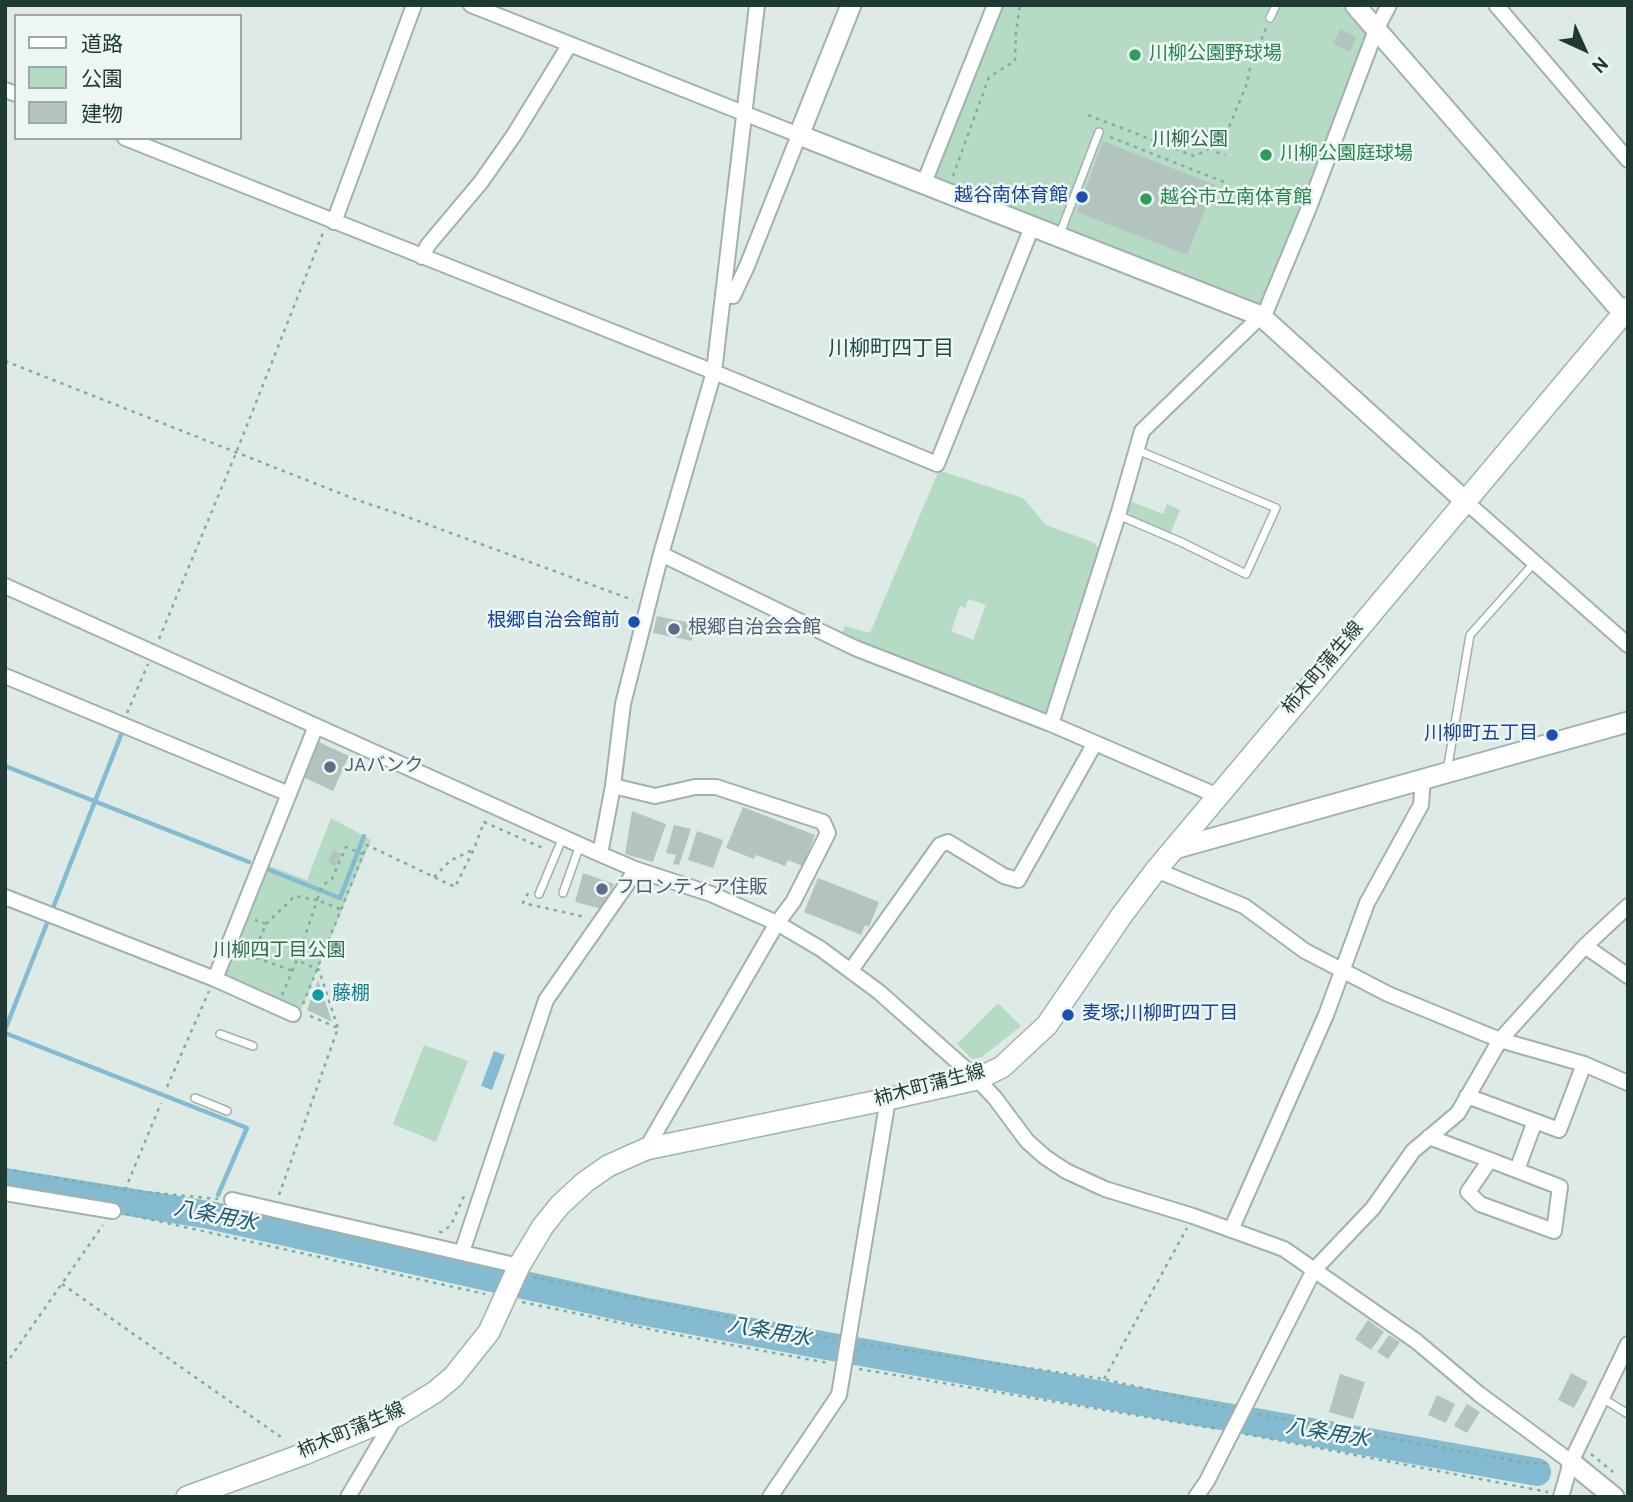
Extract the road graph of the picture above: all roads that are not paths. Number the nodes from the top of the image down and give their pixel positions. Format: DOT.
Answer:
graph roads {
  1 [pos="414,5"];
  2 [pos="471,5"];
  3 [pos="757,5"];
  4 [pos="851,5"];
  5 [pos="995,5"];
  6 [pos="1276,5"];
  7 [pos="1355,5"];
  8 [pos="1389,5"];
  9 [pos="1496,5"];
  10 [pos="1270,18"];
  11 [pos="1376,30"];
  12 [pos="570,44"];
  13 [pos="743,115"];
  14 [pos="1099,132"];
  15 [pos="799,135"];
  16 [pos="130,140"];
  17 [pos="1628,160"];
  18 [pos="924,183"];
  19 [pos="331,221"];
  20 [pos="1032,227"];
  21 [pos="1058,237"];
  22 [pos="422,257"];
  23 [pos="724,296"];
  24 [pos="1626,313"];
  25 [pos="1261,316"];
  26 [pos="715,372"];
  27 [pos="1137,450"];
  28 [pos="1465,501"];
  29 [pos="1118,515"];
  30 [pos="661,554"];
  31 [pos="1535,562"];
  32 [pos="5,586"];
  33 [pos="1628,645"];
  34 [pos="5,676"];
  35 [pos="1628,722"];
  36 [pos="1051,724"];
  37 [pos="316,726"];
  38 [pos="1095,743"];
  39 [pos="1447,772"];
  40 [pos="1423,778"];
  41 [pos="613,786"];
  42 [pos="289,793"];
  43 [pos="1218,796"];
  44 [pos="562,837"];
  45 [pos="580,845"];
  46 [pos="1174,849"];
  47 [pos="600,854"];
  48 [pos="635,869"];
  49 [pos="1156,870"];
  50 [pos="563,893"];
  51 [pos="539,894"];
  52 [pos="5,897"];
  53 [pos="1628,906"];
  54 [pos="777,923"];
  55 [pos="1585,946"];
  56 [pos="851,970"];
  57 [pos="1343,971"];
  58 [pos="1628,976"];
  59 [pos="215,979"];
  60 [pos="293,1014"];
  61 [pos="220,1034"];
  62 [pos="1500,1040"];
  63 [pos="253,1046"];
  64 [pos="1584,1065"];
  65 [pos="976,1079"];
  66 [pos="1628,1083"];
  67 [pos="1467,1096"];
  68 [pos="195,1098"];
  69 [pos="888,1099"];
  70 [pos="227,1111"];
  71 [pos="1535,1121"];
  72 [pos="1429,1137"];
  73 [pos="646,1149"];
  74 [pos="1490,1160"];
  75 [pos="1517,1170"];
  76 [pos="5,1193"];
  77 [pos="239,1198"];
  78 [pos="113,1211"];
  79 [pos="1231,1230"];
  80 [pos="462,1252"];
  81 [pos="517,1270"];
  82 [pos="1314,1270"];
  83 [pos="1628,1344"];
  84 [pos="1602,1398"];
  85 [pos="1628,1414"];
  86 [pos="396,1416"];
  87 [pos="1571,1462"];
  88 [pos="1562,1496"];
  89 [pos="187,1497"];
  90 [pos="348,1497"];
  91 [pos="770,1497"];
  92 [pos="1196,1497"];
  93 [pos="1608,1497"];
  94 [pos="1614,1497"];
  1 -- 19 [label="street"];
  2 -- 12 [label="street"];
  3 -- 13 [label="street"];
  4 -- 15 [label="street"];
  5 -- 18 [label="street"];
  6 -- 10 [label="lane"];
  7 -- 11 [label="street"];
  8 -- 11 [label="street"];
  9 -- 17 [label="street"];
  11 -- 24 [label="street"];
  11 -- 25 [label="street"];
  12 -- 13 [label="street"];
  12 -- 22 [label="street"];
  13 -- 15 [label="street"];
  13 -- 23 [label="street"];
  14 -- 21 [label="lane"];
  15 -- 18 [label="street"];
  15 -- 23 [label="street"];
  16 -- 19 [label="street"];
  18 -- 20 [label="street"];
  19 -- 22 [label="street"];
  20 -- 21 [label="street"];
  20 -- 26 [label="street"];
  21 -- 25 [label="street"];
  22 -- 26 [label="street"];
  23 -- 26 [label="street"];
  24 -- 28 [label="main road, 柿木町蒲生線"];
  25 -- 27 [label="street"];
  25 -- 28 [label="street"];
  26 -- 30 [label="street"];
  27 -- 29 [label="street"];
  27 -- 29 [label="lane"];
  28 -- 31 [label="street"];
  28 -- 43 [label="main road, 柿木町蒲生線"];
  29 -- 36 [label="street"];
  30 -- 36 [label="street"];
  30 -- 41 [label="street"];
  31 -- 33 [label="street"];
  31 -- 39 [label="lane"];
  32 -- 37 [label="street"];
  34 -- 42 [label="street"];
  35 -- 39 [label="street"];
  36 -- 38 [label="street"];
  37 -- 42 [label="street"];
  37 -- 44 [label="street"];
  38 -- 43 [label="street"];
  38 -- 56 [label="street"];
  39 -- 40 [label="street"];
  40 -- 46 [label="street"];
  40 -- 57 [label="street"];
  41 -- 47 [label="street"];
  41 -- 54 [label="street"];
  42 -- 59 [label="street"];
  43 -- 46 [label="main road, 柿木町蒲生線"];
  44 -- 45 [label="street"];
  44 -- 51 [label="lane"];
  45 -- 47 [label="street"];
  45 -- 50 [label="lane"];
  46 -- 49 [label="main road, 柿木町蒲生線"];
  47 -- 48 [label="street"];
  48 -- 54 [label="street"];
  48 -- 80 [label="street"];
  49 -- 57 [label="street"];
  49 -- 65 [label="main road, 柿木町蒲生線"];
  52 -- 59 [label="street"];
  53 -- 55 [label="street"];
  54 -- 56 [label="street"];
  54 -- 73 [label="street"];
  55 -- 58 [label="street"];
  55 -- 62 [label="street"];
  56 -- 65 [label="street"];
  57 -- 62 [label="street"];
  57 -- 79 [label="street"];
  59 -- 60 [label="street"];
  61 -- 63 [label="lane"];
  62 -- 64 [label="street"];
  62 -- 67 [label="street"];
  64 -- 66 [label="street"];
  64 -- 71 [label="street"];
  65 -- 69 [label="main road, 柿木町蒲生線"];
  65 -- 79 [label="street"];
  67 -- 71 [label="street"];
  67 -- 72 [label="street"];
  68 -- 70 [label="lane"];
  69 -- 73 [label="main road, 柿木町蒲生線"];
  69 -- 91 [label="street"];
  71 -- 75 [label="street"];
  72 -- 74 [label="street"];
  72 -- 82 [label="street"];
  73 -- 81 [label="main road, 柿木町蒲生線"];
  74 -- 75 [label="street"];
  74 -- 75 [label="street"];
  76 -- 78 [label="street"];
  77 -- 80 [label="street"];
  79 -- 82 [label="street"];
  80 -- 81 [label="street"];
  81 -- 86 [label="main road, 柿木町蒲生線"];
  82 -- 87 [label="street"];
  82 -- 92 [label="street"];
  83 -- 84 [label="street"];
  84 -- 85 [label="lane"];
  84 -- 87 [label="street"];
  86 -- 89 [label="main road, 柿木町蒲生線"];
  86 -- 90 [label="street"];
  87 -- 88 [label="street"];
  87 -- 93 [label="street"];
  87 -- 94 [label="street"];
}
